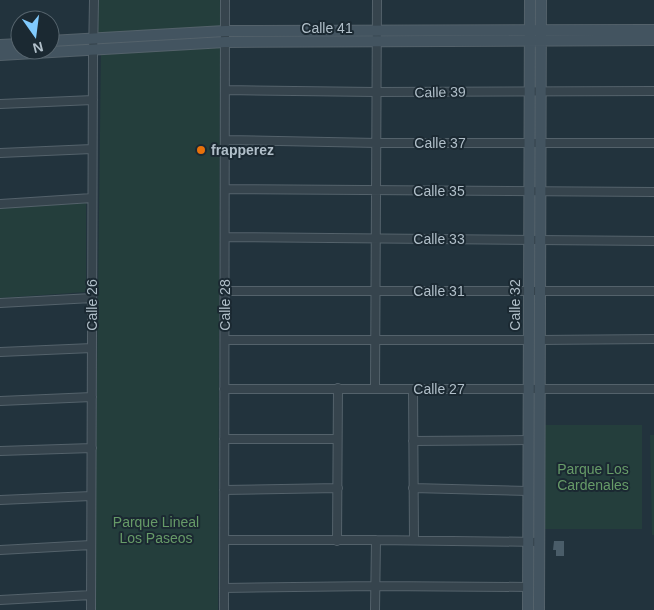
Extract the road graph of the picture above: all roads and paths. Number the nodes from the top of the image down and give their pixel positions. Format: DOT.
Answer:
graph roads {
  1 [pos="94,0"];
  2 [pos="225,0"];
  3 [pos="377,0"];
  4 [pos="530,0"];
  5 [pos="542,0"];
  6 [pos="654,30"];
  7 [pos="225,31"];
  8 [pos="376,31"];
  9 [pos="541,35"];
  10 [pos="530,36"];
  11 [pos="93,38"];
  12 [pos="60,40"];
  13 [pos="654,40"];
  14 [pos="225,42"];
  15 [pos="376,42"];
  16 [pos="93,49"];
  17 [pos="0,55"];
  18 [pos="225,90"];
  19 [pos="529,91"];
  20 [pos="541,91"];
  21 [pos="654,91"];
  22 [pos="375,92"];
  23 [pos="93,100"];
  24 [pos="0,104"];
  25 [pos="225,140"];
  26 [pos="377,143"];
  27 [pos="529,143"];
  28 [pos="541,143"];
  29 [pos="654,143"];
  30 [pos="92,149"];
  31 [pos="0,153"];
  32 [pos="225,189"];
  33 [pos="377,191"];
  34 [pos="529,192"];
  35 [pos="540,192"];
  36 [pos="654,192"];
  37 [pos="92,198"];
  38 [pos="0,204"];
  39 [pos="225,237"];
  40 [pos="377,239"];
  41 [pos="529,239"];
  42 [pos="540,240"];
  43 [pos="654,241"];
  44 [pos="225,290"];
  45 [pos="540,290"];
  46 [pos="374,291"];
  47 [pos="529,292"];
  48 [pos="654,292"];
  49 [pos="92,298"];
  50 [pos="0,303"];
  51 [pos="654,339"];
  52 [pos="224,340"];
  53 [pos="374,340"];
  54 [pos="529,340"];
  55 [pos="540,340"];
  56 [pos="92,348"];
  57 [pos="0,352"];
  58 [pos="224,388"];
  59 [pos="338,388"];
  60 [pos="375,389"];
  61 [pos="413,389"];
  62 [pos="528,389"];
  63 [pos="540,389"];
  64 [pos="654,389"];
  65 [pos="92,397"];
  66 [pos="0,401"];
  67 [pos="224,439"];
  68 [pos="337,439"];
  69 [pos="528,440"];
  70 [pos="413,441"];
  71 [pos="92,448"];
  72 [pos="0,451"];
  73 [pos="338,488"];
  74 [pos="413,488"];
  75 [pos="224,490"];
  76 [pos="528,491"];
  77 [pos="92,496"];
  78 [pos="0,500"];
  79 [pos="224,540"];
  80 [pos="376,540"];
  81 [pos="414,540"];
  82 [pos="337,541"];
  83 [pos="528,542"];
  84 [pos="539,542"];
  85 [pos="91,545"];
  86 [pos="0,550"];
  87 [pos="375,586"];
  88 [pos="528,587"];
  89 [pos="224,588"];
  90 [pos="91,596"];
  91 [pos="0,600"];
  92 [pos="91,610"];
  93 [pos="224,610"];
  94 [pos="375,610"];
  95 [pos="528,610"];
  96 [pos="539,610"];
  1 -- 11 [label="street, Calle 26"];
  2 -- 7 [label="street, Calle 28"];
  3 -- 8 [label="street"];
  4 -- 10 [label="main road, Calle 32"];
  5 -- 9 [label="main road, Calle 32"];
  6 -- 9 [label="main road, Calle 41"];
  7 -- 8 [label="main road, Calle 41"];
  7 -- 11 [label="main road, Calle 41"];
  7 -- 14 [label="street, Calle 28"];
  8 -- 10 [label="main road, Calle 41"];
  8 -- 15 [label="street"];
  9 -- 10 [label="main road, Calle 41"];
  9 -- 13 [label="main road, Calle 41"];
  9 -- 20 [label="main road, Calle 32"];
  10 -- 15 [label="main road, Calle 41"];
  10 -- 19 [label="main road, Calle 32"];
  11 -- 12 [label="main road, Calle 41"];
  11 -- 16 [label="street, Calle 26"];
  14 -- 15 [label="main road, Calle 41"];
  14 -- 16 [label="main road, Calle 41"];
  14 -- 18 [label="street, Calle 28"];
  15 -- 22 [label="street"];
  16 -- 17 [label="main road, Calle 41"];
  16 -- 23 [label="street, Calle 26"];
  18 -- 22 [label="street, Calle 39"];
  18 -- 25 [label="street, Calle 28"];
  19 -- 20 [label="street, Calle 39"];
  19 -- 22 [label="street, Calle 39"];
  19 -- 27 [label="main road, Calle 32"];
  20 -- 21 [label="street, Calle 39"];
  20 -- 28 [label="main road, Calle 32"];
  22 -- 26 [label="street"];
  23 -- 24 [label="street"];
  23 -- 30 [label="street, Calle 26"];
  25 -- 26 [label="street, Calle 37"];
  25 -- 32 [label="street, Calle 28"];
  26 -- 27 [label="street, Calle 37"];
  26 -- 33 [label="street"];
  27 -- 28 [label="street, Calle 37"];
  27 -- 34 [label="main road, Calle 32"];
  28 -- 29 [label="street, Calle 37"];
  28 -- 35 [label="main road, Calle 32"];
  30 -- 31 [label="street"];
  30 -- 37 [label="street, Calle 26"];
  32 -- 33 [label="street, Calle 35"];
  32 -- 39 [label="street, Calle 28"];
  33 -- 34 [label="street, Calle 35"];
  33 -- 40 [label="street"];
  34 -- 35 [label="street, Calle 35"];
  34 -- 41 [label="main road, Calle 32"];
  35 -- 36 [label="street, Calle 35"];
  35 -- 42 [label="main road, Calle 32"];
  37 -- 38 [label="street"];
  37 -- 49 [label="street, Calle 26"];
  39 -- 40 [label="street, Calle 33"];
  39 -- 44 [label="street, Calle 28"];
  40 -- 41 [label="street, Calle 33"];
  40 -- 46 [label="street"];
  41 -- 42 [label="street, Calle 33"];
  41 -- 47 [label="main road, Calle 32"];
  42 -- 43 [label="street, Calle 33"];
  42 -- 45 [label="main road, Calle 32"];
  44 -- 46 [label="street, Calle 31"];
  44 -- 52 [label="street, Calle 28"];
  45 -- 47 [label="street, Calle 31"];
  45 -- 48 [label="street, Calle 31"];
  45 -- 55 [label="main road, Calle 32"];
  46 -- 47 [label="street, Calle 31"];
  46 -- 53 [label="street"];
  47 -- 54 [label="main road, Calle 32"];
  49 -- 50 [label="street"];
  49 -- 56 [label="street, Calle 26"];
  51 -- 55 [label="street"];
  52 -- 53 [label="street"];
  52 -- 58 [label="street, Calle 28"];
  53 -- 54 [label="street"];
  53 -- 60 [label="street"];
  54 -- 62 [label="main road, Calle 32"];
  55 -- 63 [label="main road, Calle 32"];
  56 -- 57 [label="street"];
  56 -- 65 [label="street, Calle 26"];
  58 -- 59 [label="street, Calle 27"];
  58 -- 67 [label="street, Calle 28"];
  59 -- 60 [label="street, Calle 27"];
  59 -- 68 [label="street"];
  60 -- 61 [label="street, Calle 27"];
  61 -- 62 [label="street, Calle 27"];
  61 -- 70 [label="street"];
  62 -- 63 [label="street, Calle 27"];
  62 -- 69 [label="main road, Calle 32"];
  63 -- 64 [label="street, Calle 27"];
  63 -- 84 [label="main road, Calle 32"];
  65 -- 66 [label="street"];
  65 -- 71 [label="street, Calle 26"];
  67 -- 68 [label="street"];
  67 -- 75 [label="street, Calle 28"];
  68 -- 73 [label="street"];
  69 -- 70 [label="street"];
  69 -- 76 [label="main road, Calle 32"];
  70 -- 74 [label="street"];
  71 -- 72 [label="street"];
  71 -- 77 [label="street, Calle 26"];
  73 -- 75 [label="street"];
  73 -- 82 [label="street"];
  74 -- 76 [label="street"];
  74 -- 81 [label="street"];
  75 -- 79 [label="street, Calle 28"];
  76 -- 83 [label="main road, Calle 32"];
  77 -- 78 [label="street"];
  77 -- 85 [label="street, Calle 26"];
  79 -- 82 [label="street"];
  79 -- 89 [label="street, Calle 28"];
  80 -- 81 [label="street"];
  80 -- 82 [label="street"];
  80 -- 87 [label="street"];
  81 -- 83 [label="street"];
  83 -- 84 [label="street"];
  83 -- 88 [label="main road, Calle 32"];
  84 -- 96 [label="main road, Calle 32"];
  85 -- 86 [label="street"];
  85 -- 90 [label="street, Calle 26"];
  87 -- 88 [label="street"];
  87 -- 89 [label="street"];
  87 -- 94 [label="street"];
  88 -- 95 [label="main road, Calle 32"];
  89 -- 93 [label="street, Calle 28"];
  90 -- 91 [label="street"];
  90 -- 92 [label="street, Calle 26"];
}
